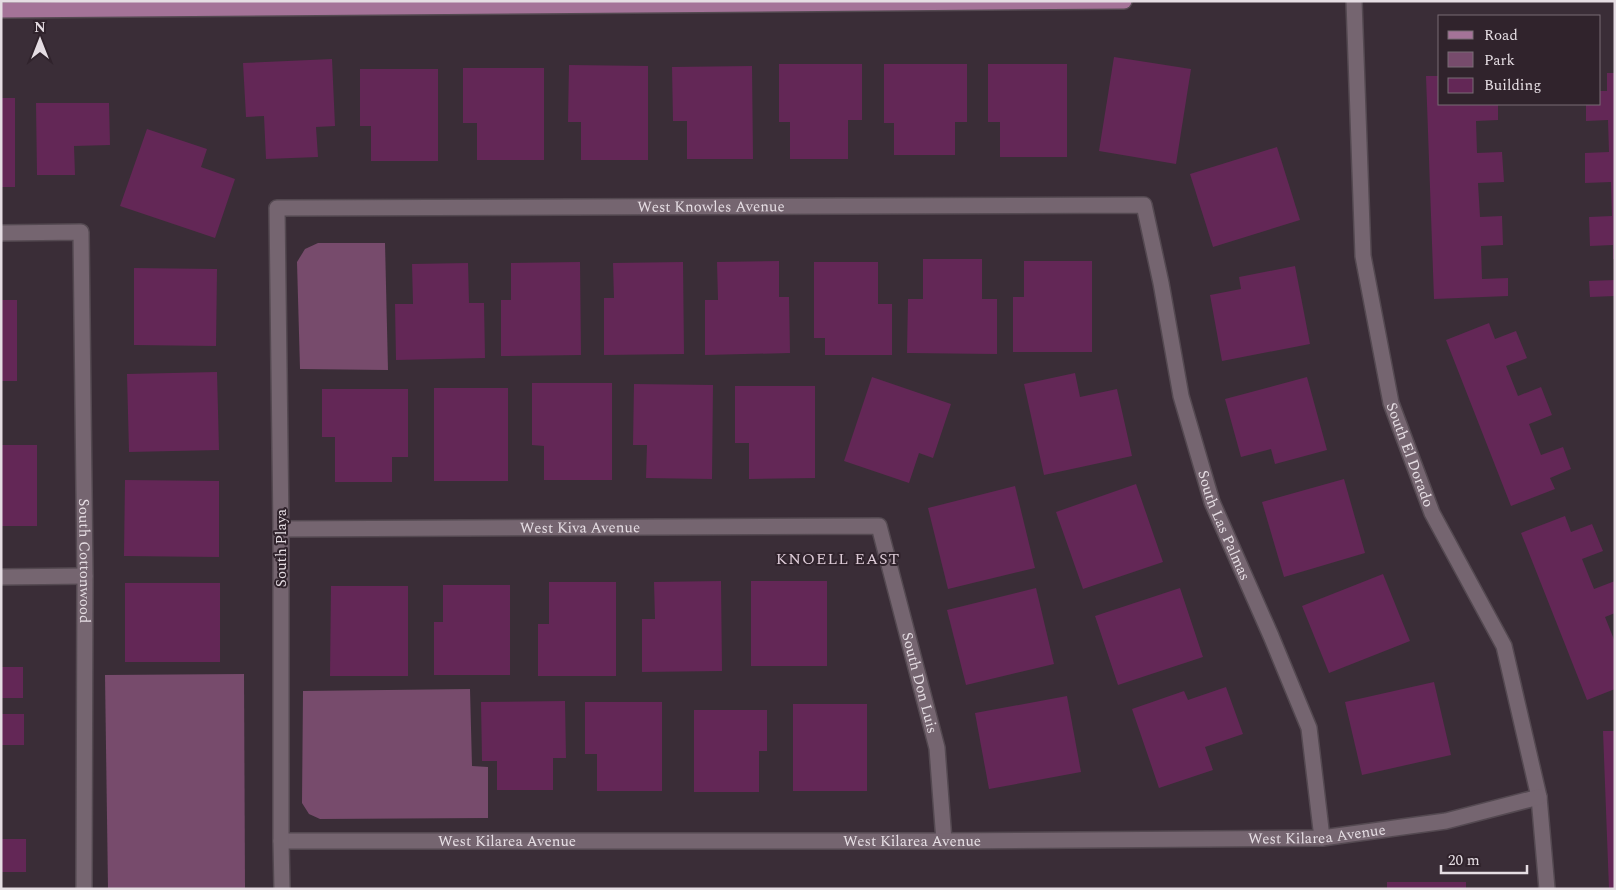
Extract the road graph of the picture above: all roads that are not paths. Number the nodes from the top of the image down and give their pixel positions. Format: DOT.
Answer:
graph roads {
  1 [pos="1124,1"];
  2 [pos="1354,1"];
  3 [pos="1,10"];
  4 [pos="1144,205"];
  5 [pos="277,208"];
  6 [pos="1,233"];
  7 [pos="879,526"];
  8 [pos="281,529"];
  9 [pos="85,576"];
  10 [pos="1,577"];
  11 [pos="1539,797"];
  12 [pos="1322,838"];
  13 [pos="281,841"];
  14 [pos="944,841"];
  15 [pos="84,889"];
  16 [pos="282,889"];
  17 [pos="1547,889"];
  1 -- 3 [label="main road"];
  2 -- 11 [label="street, South El Dorado"];
  4 -- 5 [label="street, West Knowles Avenue"];
  4 -- 12 [label="street, South Las Palmas"];
  5 -- 8 [label="street, South Playa"];
  6 -- 9 [label="street, South Cottonwood"];
  7 -- 8 [label="street, West Kiva Avenue"];
  7 -- 14 [label="street, South Don Luis"];
  8 -- 13 [label="street, South Playa"];
  9 -- 10 [label="street"];
  9 -- 15 [label="street, South Cottonwood"];
  11 -- 12 [label="street, West Kilarea Avenue"];
  11 -- 17 [label="street, South El Dorado"];
  12 -- 14 [label="street, West Kilarea Avenue"];
  13 -- 14 [label="street, West Kilarea Avenue"];
  13 -- 16 [label="street, South Playa"];
}
